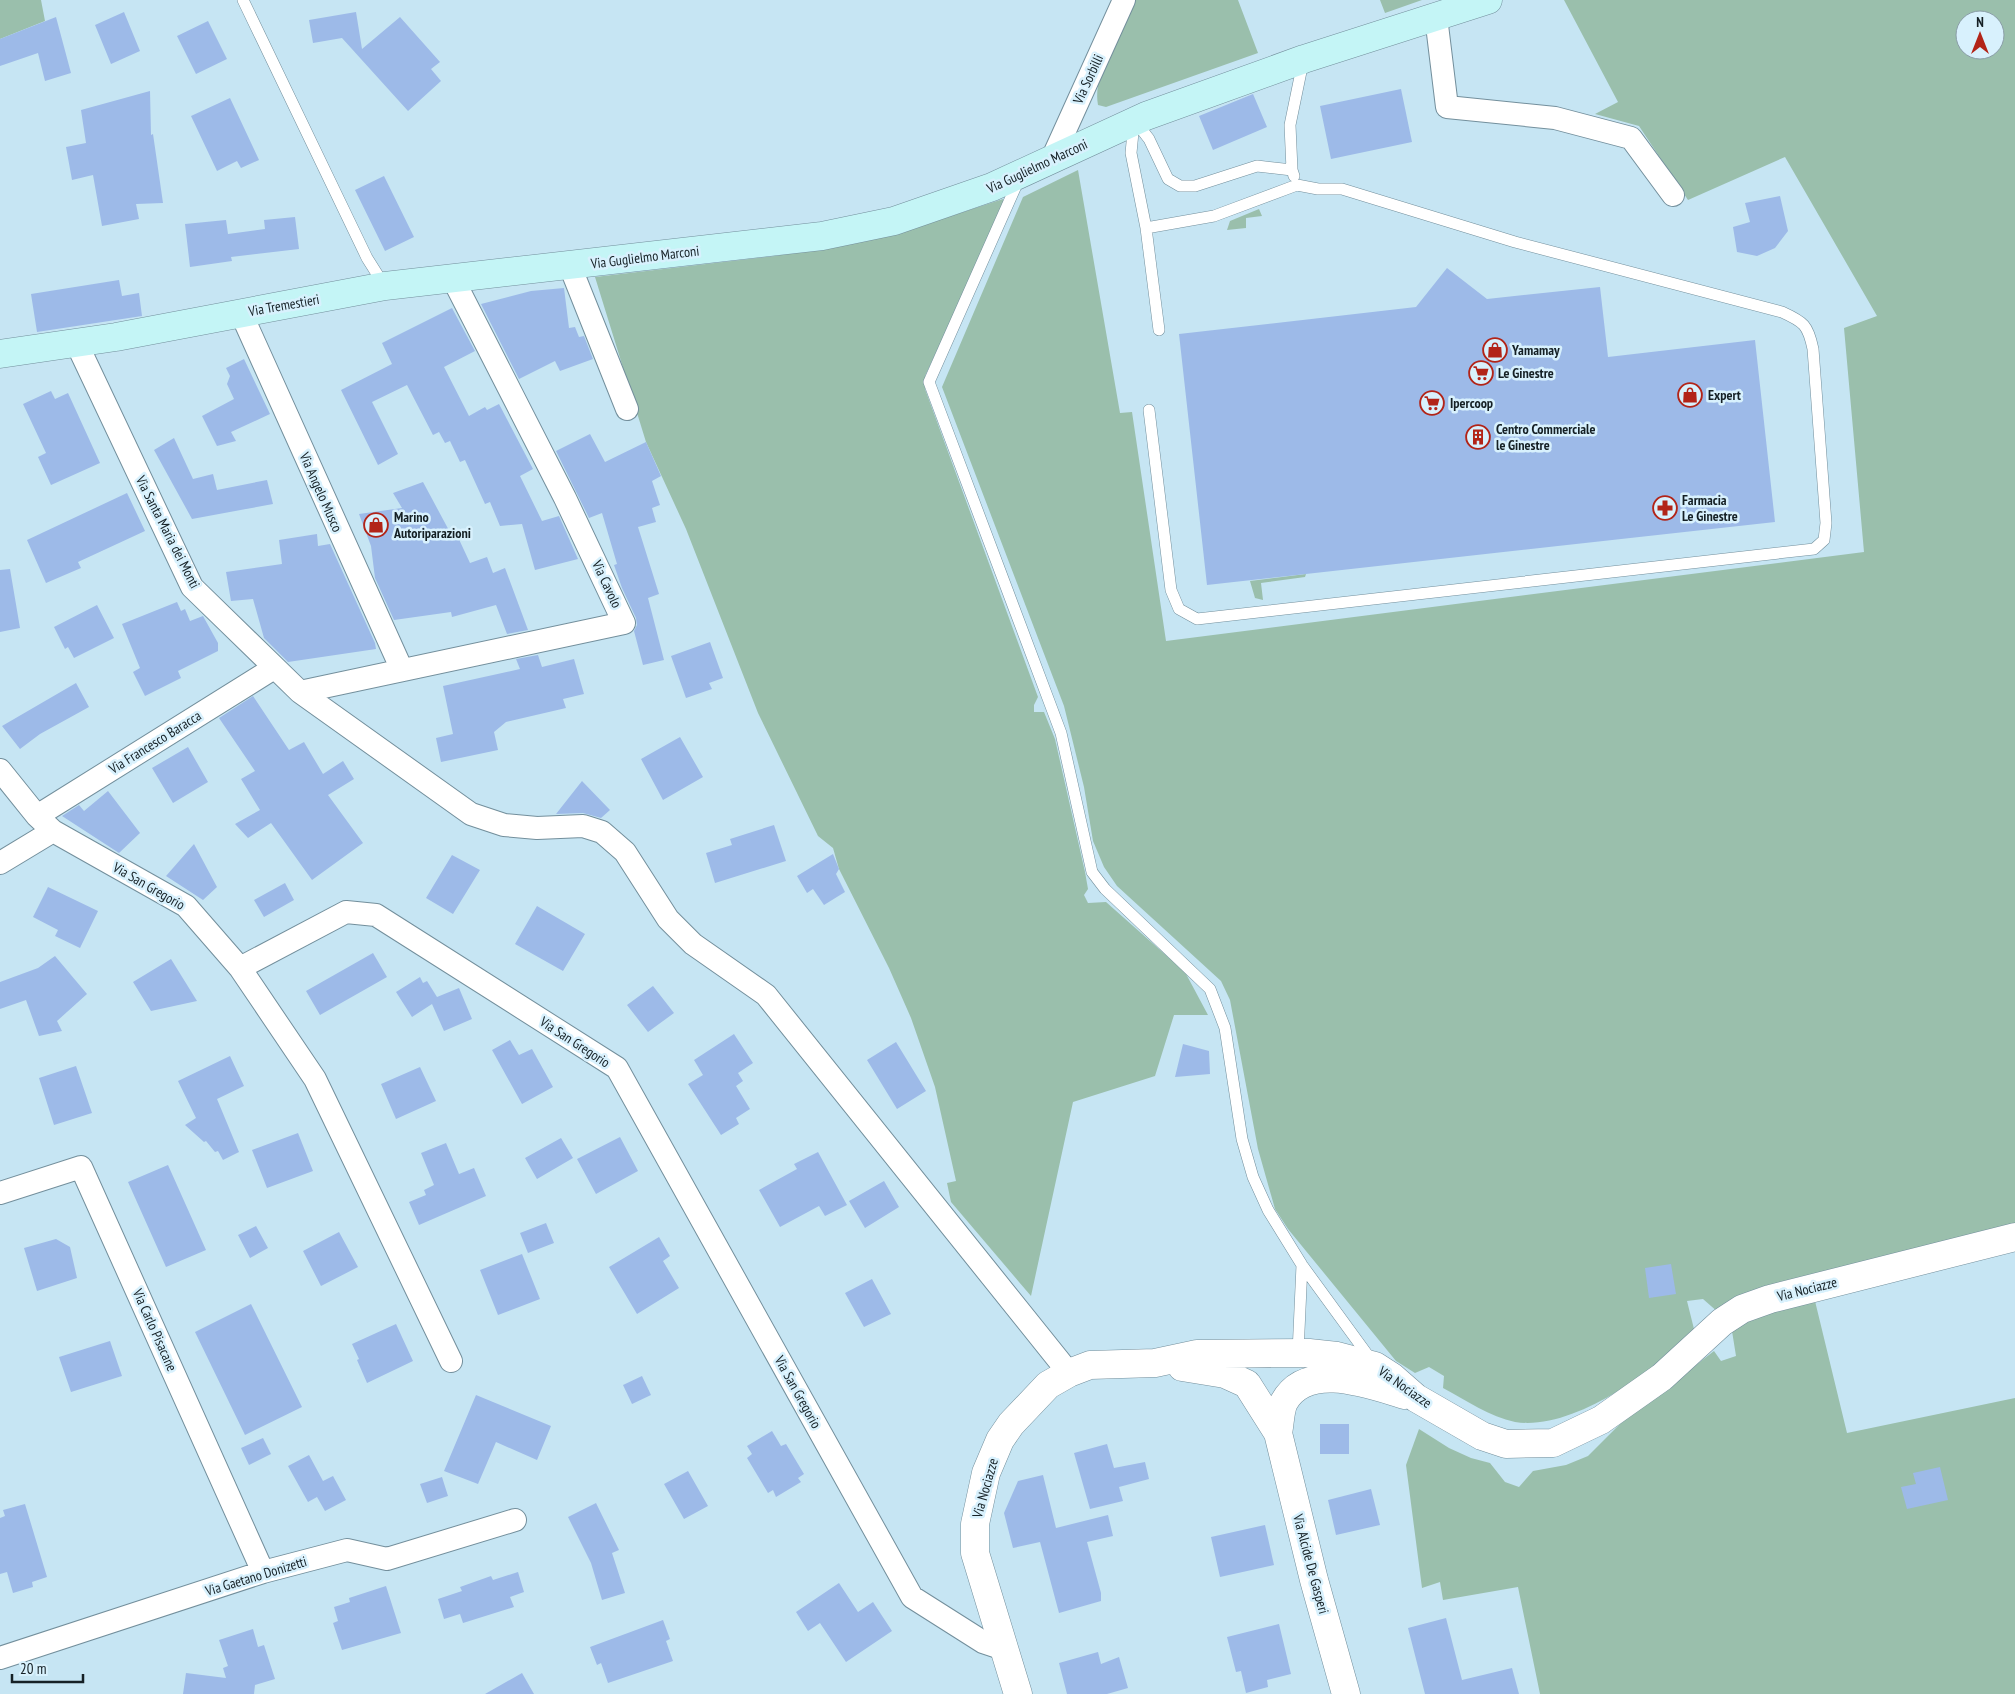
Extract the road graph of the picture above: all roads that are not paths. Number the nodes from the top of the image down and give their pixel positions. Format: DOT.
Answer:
graph roads {
  1 [pos="243,0"];
  2 [pos="1124,0"];
  3 [pos="1488,0"];
  4 [pos="1436,17"];
  5 [pos="1304,59"];
  6 [pos="1134,120"];
  7 [pos="1052,159"];
  8 [pos="1292,170"];
  9 [pos="1022,173"];
  10 [pos="1297,185"];
  11 [pos="1673,195"];
  12 [pos="1146,228"];
  13 [pos="570,266"];
  14 [pos="452,277"];
  15 [pos="385,286"];
  16 [pos="240,313"];
  17 [pos="1159,330"];
  18 [pos="76,342"];
  19 [pos="0,354"];
  20 [pos="627,409"];
  21 [pos="1149,410"];
  22 [pos="274,668"];
  23 [pos="402,670"];
  24 [pos="300,692"];
  25 [pos="0,770"];
  26 [pos="37,816"];
  27 [pos="53,831"];
  28 [pos="0,864"];
  29 [pos="240,968"];
  30 [pos="0,1193"];
  31 [pos="2015,1237"];
  32 [pos="1302,1265"];
  33 [pos="1298,1353"];
  34 [pos="451,1361"];
  35 [pos="1155,1363"];
  36 [pos="1376,1366"];
  37 [pos="1068,1373"];
  38 [pos="1416,1398"];
  39 [pos="1278,1433"];
  40 [pos="515,1520"];
  41 [pos="264,1572"];
  42 [pos="1004,1650"];
  43 [pos="0,1658"];
  44 [pos="1018,1694"];
  45 [pos="1346,1694"];
  1 -- 15 [label="lane"];
  2 -- 7 [label="street, Via Sorbilli"];
  3 -- 4 [label="main road, Via Guglielmo Marconi"];
  4 -- 5 [label="main road, Via Guglielmo Marconi"];
  4 -- 11 [label="street"];
  5 -- 6 [label="main road, Via Guglielmo Marconi"];
  5 -- 8 [label="lane"];
  6 -- 7 [label="main road, Via Guglielmo Marconi"];
  6 -- 8 [label="lane"];
  6 -- 12 [label="lane"];
  7 -- 9 [label="main road, Via Guglielmo Marconi"];
  8 -- 10 [label="lane"];
  9 -- 13 [label="main road, Via Guglielmo Marconi"];
  9 -- 32 [label="lane"];
  10 -- 12 [label="lane"];
  10 -- 21 [label="lane"];
  12 -- 17 [label="lane"];
  13 -- 14 [label="main road, Via Tremestieri"];
  13 -- 20 [label="street"];
  14 -- 15 [label="main road, Via Tremestieri"];
  14 -- 23 [label="street, Via Cavolo"];
  15 -- 16 [label="main road, Via Tremestieri"];
  16 -- 18 [label="main road, Via Tremestieri"];
  16 -- 23 [label="street, Via Angelo Musco"];
  18 -- 19 [label="main road, Via Tremestieri"];
  18 -- 22 [label="street, Via Santa Maria dei Monti"];
  22 -- 24 [label="street, Via Santa Maria dei Monti"];
  22 -- 26 [label="street, Via Francesco Baracca"];
  23 -- 24 [label="street, Via Cavolo"];
  24 -- 37 [label="street, Via Santa Maria dei Monti"];
  25 -- 26 [label="street, Via San Gregorio"];
  26 -- 27 [label="street, Via San Gregorio"];
  27 -- 28 [label="street"];
  27 -- 29 [label="street, Via San Gregorio"];
  29 -- 34 [label="street"];
  29 -- 42 [label="street, Via San Gregorio"];
  30 -- 41 [label="street, Via Carlo Pisacane"];
  31 -- 38 [label="street, Via Nociazze"];
  32 -- 33 [label="lane"];
  32 -- 36 [label="lane"];
  33 -- 35 [label="street, Via Nociazze"];
  33 -- 36 [label="street, Via Nociazze"];
  35 -- 37 [label="street, Via Nociazze"];
  35 -- 39 [label="street"];
  36 -- 38 [label="street, Via Nociazze"];
  37 -- 42 [label="street, Via Nociazze"];
  38 -- 39 [label="street"];
  39 -- 45 [label="street, Via Alcide De Gasperi"];
  40 -- 41 [label="street, Via Gaetano Donizetti"];
  41 -- 43 [label="street, Via Gaetano Donizetti"];
  42 -- 44 [label="street, Via Nociazze"];
}
